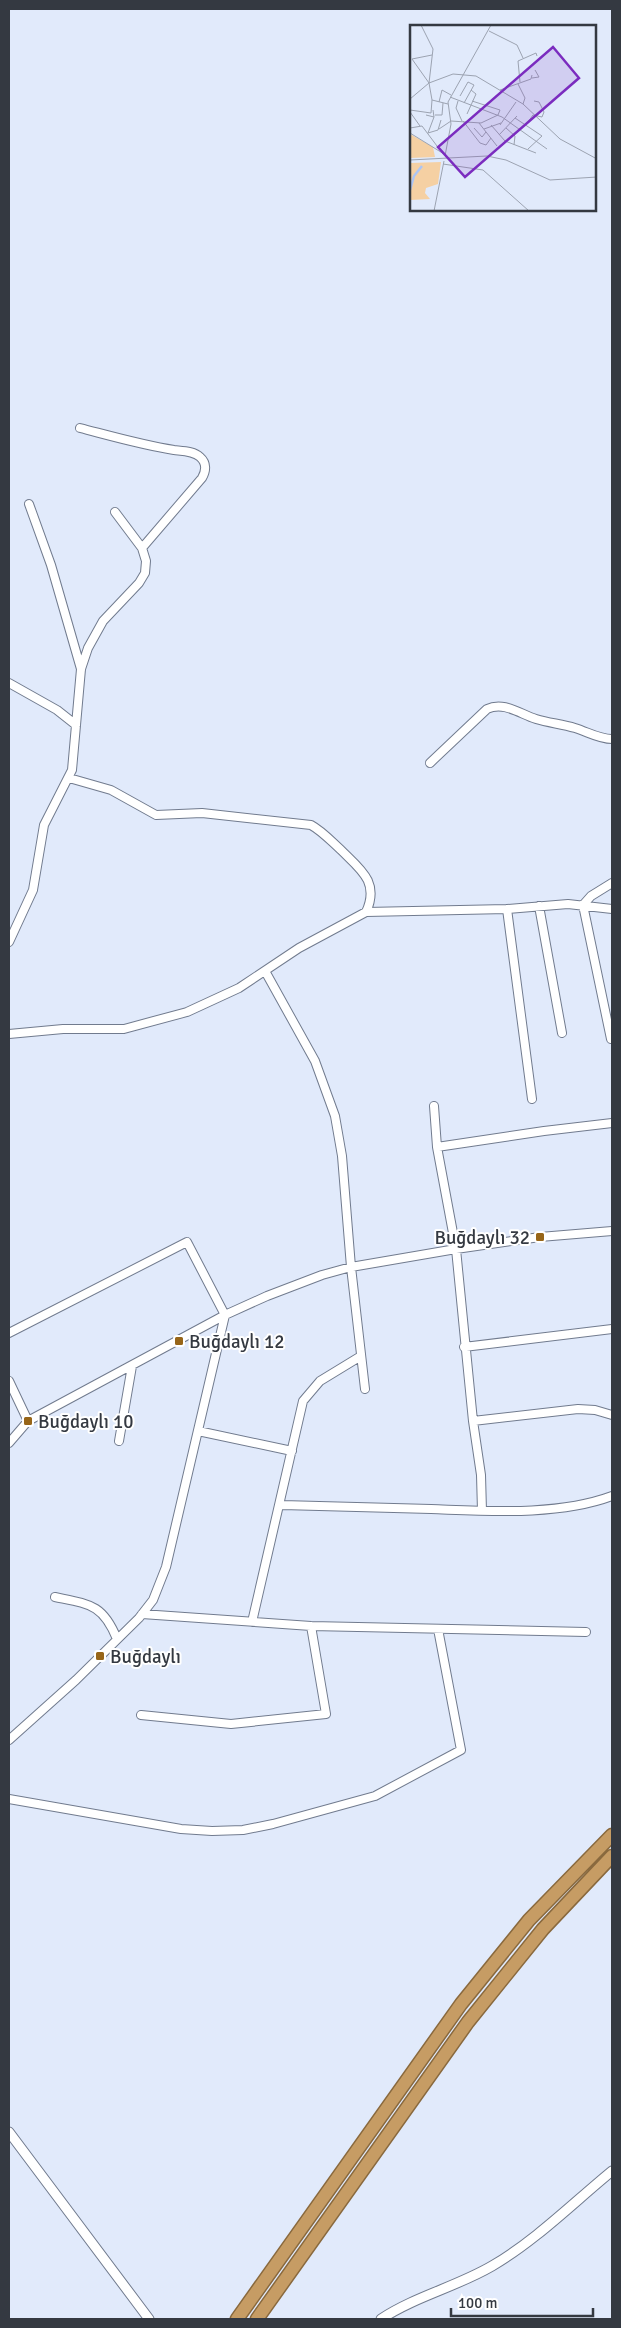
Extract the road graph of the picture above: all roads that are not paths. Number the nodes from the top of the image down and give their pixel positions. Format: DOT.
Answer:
graph roads {
  1 [pos="80,428"];
  2 [pos="29,504"];
  3 [pos="115,512"];
  4 [pos="142,548"];
  5 [pos="81,669"];
  6 [pos="9,683"];
  7 [pos="76,725"];
  8 [pos="612,739"];
  9 [pos="430,763"];
  10 [pos="69,778"];
  11 [pos="612,883"];
  12 [pos="540,906"];
  13 [pos="583,906"];
  14 [pos="612,909"];
  15 [pos="507,910"];
  16 [pos="366,912"];
  17 [pos="9,942"];
  18 [pos="265,971"];
  19 [pos="562,1033"];
  20 [pos="9,1034"];
  21 [pos="611,1039"];
  22 [pos="532,1099"];
  23 [pos="434,1106"];
  24 [pos="612,1124"];
  25 [pos="437,1147"];
  26 [pos="612,1232"];
  27 [pos="456,1248"];
  28 [pos="351,1267"];
  29 [pos="225,1315"];
  30 [pos="612,1329"];
  31 [pos="9,1333"];
  32 [pos="464,1348"];
  33 [pos="361,1356"];
  34 [pos="132,1366"];
  35 [pos="9,1381"];
  36 [pos="364,1390"];
  37 [pos="612,1415"];
  38 [pos="28,1421"];
  39 [pos="473,1421"];
  40 [pos="198,1431"];
  41 [pos="118,1441"];
  42 [pos="9,1443"];
  43 [pos="292,1451"];
  44 [pos="612,1496"];
  45 [pos="279,1504"];
  46 [pos="482,1511"];
  47 [pos="55,1597"];
  48 [pos="142,1614"];
  49 [pos="252,1622"];
  50 [pos="311,1626"];
  51 [pos="438,1629"];
  52 [pos="586,1632"];
  53 [pos="118,1639"];
  54 [pos="140,1715"];
  55 [pos="9,1740"];
  56 [pos="9,1799"];
  57 [pos="612,1835"];
  58 [pos="612,1856"];
  59 [pos="9,2132"];
  60 [pos="612,2171"];
  61 [pos="149,2319"];
  62 [pos="237,2319"];
  63 [pos="257,2319"];
  64 [pos="381,2319"];
  1 -- 4 [label="street"];
  2 -- 5 [label="street"];
  3 -- 4 [label="street"];
  4 -- 5 [label="street"];
  5 -- 7 [label="street"];
  6 -- 7 [label="street"];
  7 -- 10 [label="street"];
  8 -- 9 [label="street"];
  10 -- 16 [label="street"];
  10 -- 17 [label="street"];
  11 -- 13 [label="street"];
  12 -- 13 [label="street"];
  12 -- 15 [label="street"];
  12 -- 19 [label="street"];
  13 -- 14 [label="street"];
  13 -- 21 [label="street"];
  15 -- 16 [label="street"];
  15 -- 22 [label="street"];
  16 -- 18 [label="street"];
  18 -- 20 [label="street"];
  18 -- 28 [label="street"];
  23 -- 25 [label="street"];
  24 -- 25 [label="street"];
  25 -- 27 [label="street"];
  26 -- 27 [label="street"];
  27 -- 28 [label="street"];
  27 -- 32 [label="street"];
  28 -- 29 [label="street"];
  28 -- 33 [label="street"];
  29 -- 31 [label="street"];
  29 -- 34 [label="street"];
  29 -- 40 [label="street"];
  30 -- 32 [label="street"];
  32 -- 39 [label="street"];
  33 -- 36 [label="street"];
  33 -- 43 [label="street"];
  34 -- 38 [label="street"];
  34 -- 41 [label="street"];
  35 -- 38 [label="street"];
  37 -- 39 [label="street"];
  38 -- 42 [label="street"];
  39 -- 46 [label="street"];
  40 -- 43 [label="street"];
  40 -- 48 [label="street"];
  43 -- 45 [label="street"];
  44 -- 46 [label="street"];
  45 -- 46 [label="street"];
  45 -- 49 [label="street"];
  47 -- 53 [label="street"];
  48 -- 49 [label="street"];
  48 -- 53 [label="street"];
  49 -- 50 [label="street"];
  50 -- 51 [label="street"];
  50 -- 54 [label="street"];
  51 -- 52 [label="street"];
  51 -- 56 [label="street"];
  53 -- 55 [label="street"];
  57 -- 62 [label="highway"];
  58 -- 63 [label="highway"];
  59 -- 61 [label="street"];
  60 -- 64 [label="street"];
}
